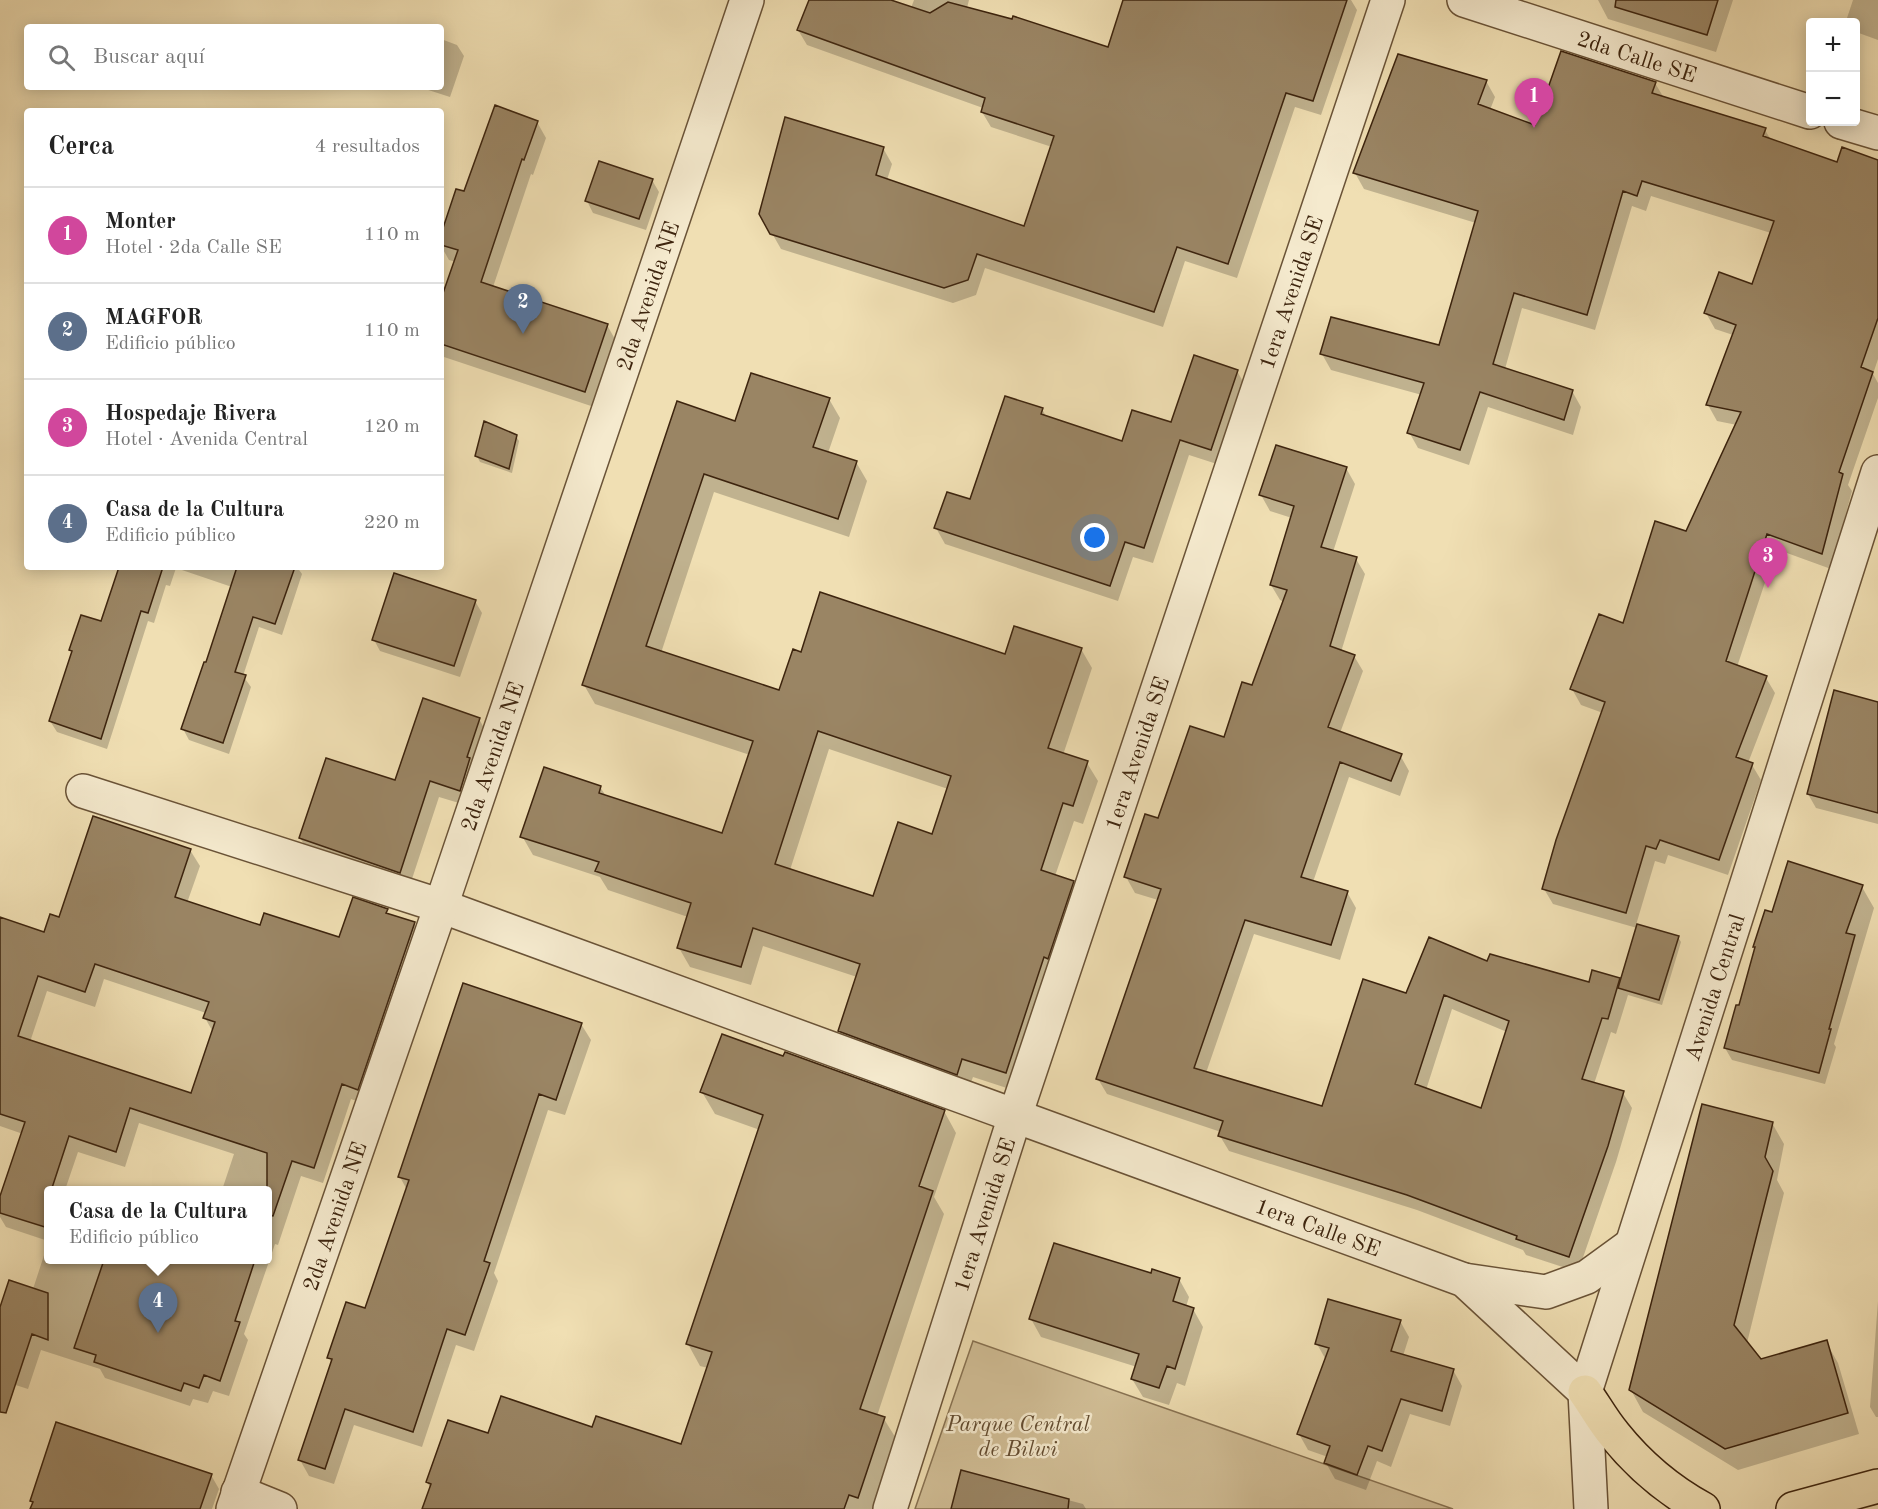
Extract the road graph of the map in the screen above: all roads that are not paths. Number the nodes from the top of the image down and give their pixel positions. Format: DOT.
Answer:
graph roads {
  1 [pos="747,0"];
  2 [pos="1388,0"];
  3 [pos="1464,0"];
  4 [pos="1806,111"];
  5 [pos="1853,126"];
  6 [pos="1878,134"];
  7 [pos="1878,472"];
  8 [pos="83,791"];
  9 [pos="441,906"];
  10 [pos="1015,1116"];
  11 [pos="1631,1245"];
  12 [pos="1464,1280"];
  13 [pos="1585,1392"];
  14 [pos="1878,1486"];
  15 [pos="236,1501"];
  16 [pos="280,1509"];
  17 [pos="890,1509"];
  18 [pos="1591,1509"];
  19 [pos="1703,1509"];
  20 [pos="1793,1509"];
  1 -- 9 [label="street, 2da Avenida NE"];
  2 -- 10 [label="street, 1era Avenida SE"];
  3 -- 4 [label="street, 2da Calle SE"];
  5 -- 6 [label="street"];
  7 -- 11 [label="street, Avenida Central"];
  8 -- 9 [label="street, 1era Calle SE"];
  9 -- 10 [label="street, 1era Calle SE"];
  9 -- 15 [label="street, 2da Avenida NE"];
  10 -- 12 [label="street, 1era Calle SE"];
  10 -- 17 [label="street, 1era Avenida SE"];
  11 -- 12 [label="street"];
  11 -- 13 [label="street, Avenida Central"];
  12 -- 13 [label="street, 1era Calle SE"];
  13 -- 18 [label="street, Avenida Central"];
  13 -- 19 [label="main road"];
  14 -- 20 [label="main road"];
  15 -- 16 [label="street"];
}
